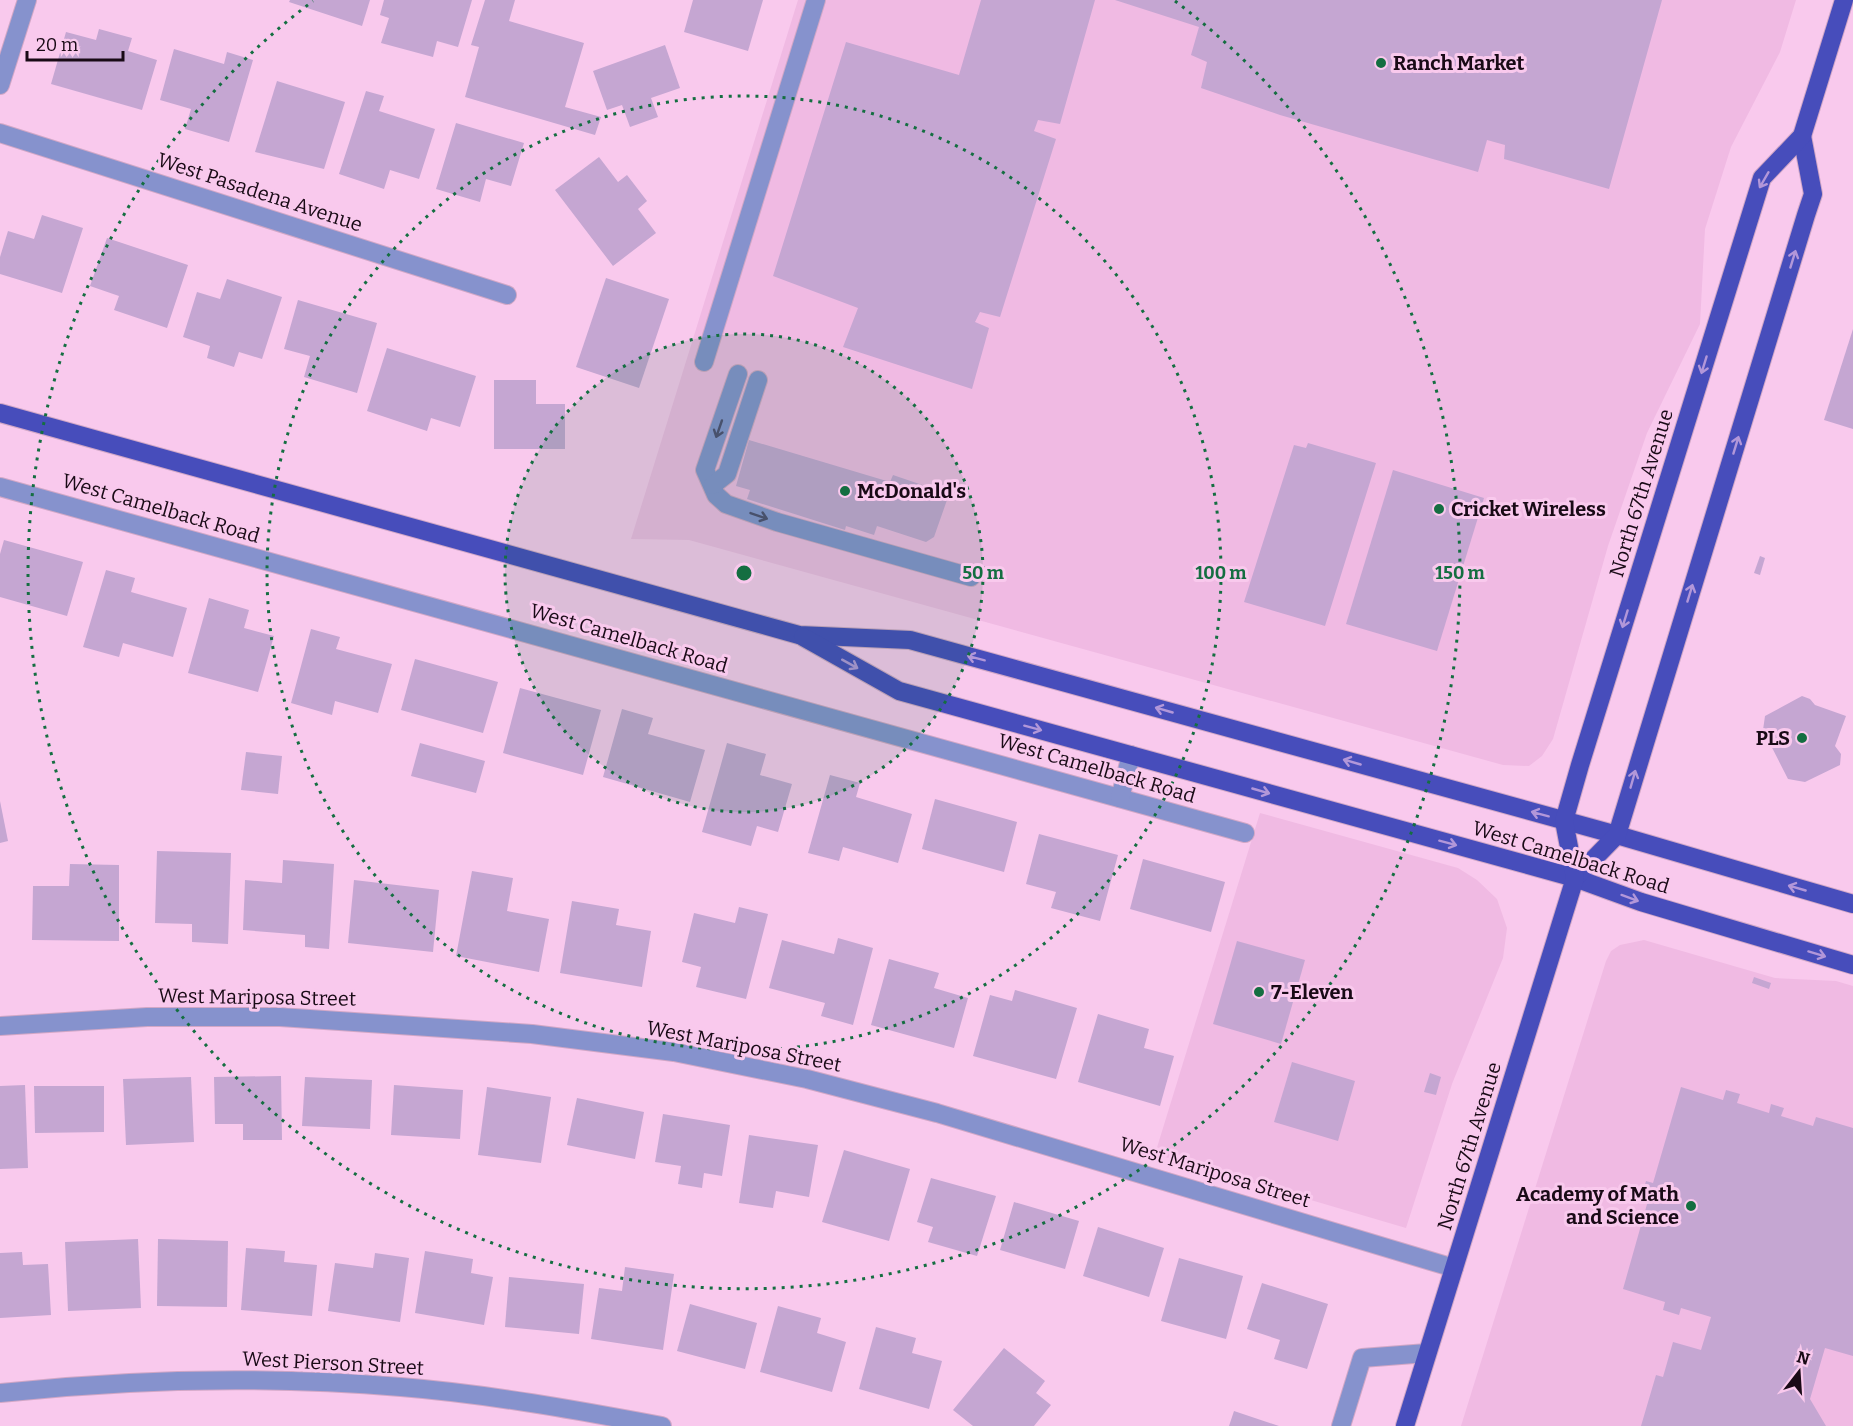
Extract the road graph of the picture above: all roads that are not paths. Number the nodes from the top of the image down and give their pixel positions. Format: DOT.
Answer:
graph roads {
  1 [pos="27,0"];
  2 [pos="816,0"];
  3 [pos="1844,0"];
  4 [pos="0,85"];
  5 [pos="0,133"];
  6 [pos="1802,136"];
  7 [pos="507,295"];
  8 [pos="704,362"];
  9 [pos="738,374"];
  10 [pos="758,380"];
  11 [pos="0,413"];
  12 [pos="713,485"];
  13 [pos="0,487"];
  14 [pos="971,578"];
  15 [pos="799,635"];
  16 [pos="1131,755"];
  17 [pos="1120,798"];
  18 [pos="1564,821"];
  19 [pos="1245,833"];
  20 [pos="1617,835"];
  21 [pos="1575,878"];
  22 [pos="1853,904"];
  23 [pos="1853,965"];
  24 [pos="0,1026"];
  25 [pos="1454,1268"];
  26 [pos="1427,1353"];
  27 [pos="0,1393"];
  28 [pos="662,1426"];
  29 [pos="1341,1426"];
  30 [pos="1405,1426"];
  1 -- 4 [label="street"];
  2 -- 8 [label="street"];
  3 -- 6 [label="main road, North 67th Avenue"];
  5 -- 7 [label="street, West Pasadena Avenue"];
  6 -- 18 [label="main road, North 67th Avenue, one-way"];
  20 -- 6 [label="main road, North 67th Avenue, one-way"];
  9 -- 12 [label="street, one-way"];
  10 -- 12 [label="street"];
  11 -- 15 [label="main road, West Camelback Road"];
  12 -- 14 [label="street, one-way"];
  13 -- 17 [label="street, West Camelback Road"];
  15 -- 16 [label="main road, West Camelback Road, one-way"];
  18 -- 15 [label="main road, West Camelback Road, one-way"];
  16 -- 17 [label="street"];
  16 -- 21 [label="main road, West Camelback Road, one-way"];
  17 -- 19 [label="street, West Camelback Road"];
  18 -- 20 [label="main road, West Camelback Road"];
  18 -- 21 [label="main road, North 67th Avenue"];
  20 -- 21 [label="main road, North 67th Avenue"];
  22 -- 20 [label="main road, West Camelback Road, one-way"];
  21 -- 23 [label="main road, West Camelback Road, one-way"];
  21 -- 25 [label="main road, North 67th Avenue"];
  24 -- 25 [label="street, West Mariposa Street"];
  25 -- 26 [label="main road, North 67th Avenue"];
  26 -- 29 [label="street"];
  26 -- 30 [label="main road, North 67th Avenue"];
  27 -- 28 [label="street, West Pierson Street"];
}
